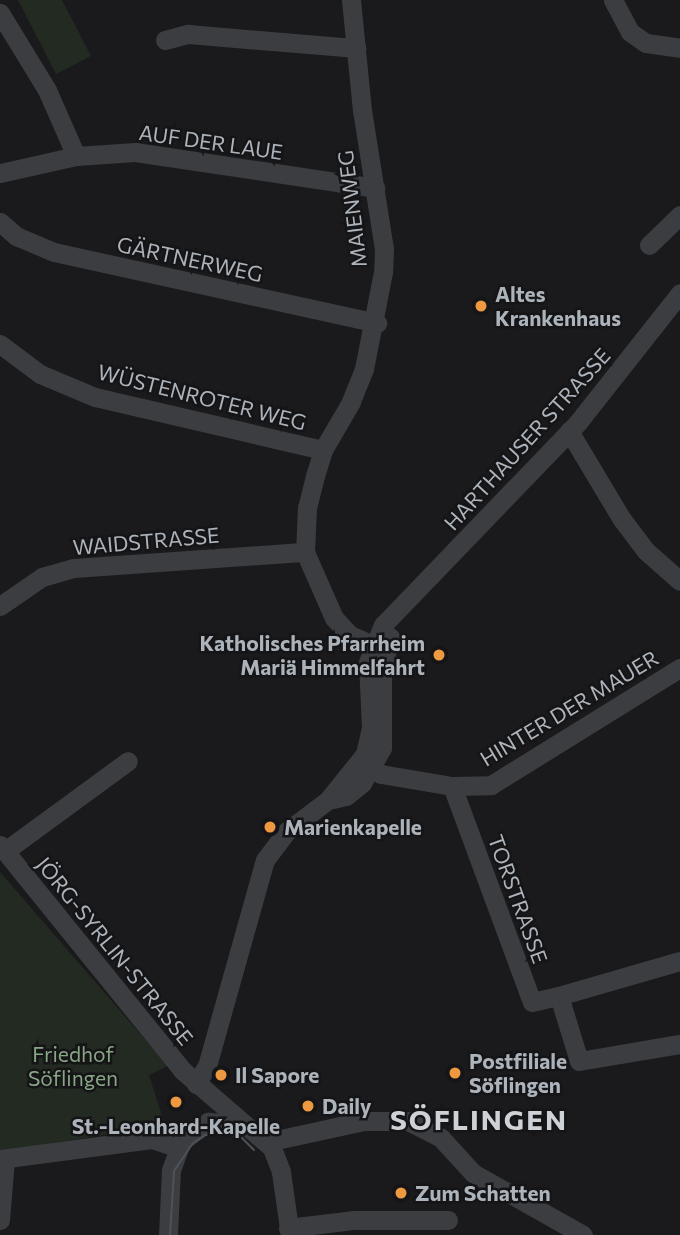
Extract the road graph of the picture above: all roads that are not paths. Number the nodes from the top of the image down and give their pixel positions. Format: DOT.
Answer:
graph roads {
  1 [pos="351,0"];
  2 [pos="612,0"];
  3 [pos="0,13"];
  4 [pos="165,40"];
  5 [pos="356,48"];
  6 [pos="680,48"];
  7 [pos="76,156"];
  8 [pos="0,173"];
  9 [pos="374,188"];
  10 [pos="680,215"];
  11 [pos="0,222"];
  12 [pos="649,245"];
  13 [pos="680,293"];
  14 [pos="377,323"];
  15 [pos="0,344"];
  16 [pos="569,431"];
  17 [pos="323,450"];
  18 [pos="305,552"];
  19 [pos="680,581"];
  20 [pos="1,604"];
  21 [pos="379,648"];
  22 [pos="680,668"];
  23 [pos="128,761"];
  24 [pos="365,767"];
  25 [pos="452,786"];
  26 [pos="2,848"];
  27 [pos="680,961"];
  28 [pos="559,996"];
  29 [pos="680,1044"];
  30 [pos="189,1077"];
  31 [pos="240,1124"];
  32 [pos="201,1125"];
  33 [pos="267,1142"];
  34 [pos="178,1148"];
  35 [pos="2,1159"];
  36 [pos="0,1220"];
  37 [pos="450,1223"];
  38 [pos="289,1232"];
  39 [pos="168,1235"];
  40 [pos="583,1235"];
  1 -- 5 [label="street, MAIENWEG"];
  2 -- 6 [label="street"];
  3 -- 7 [label="street"];
  4 -- 5 [label="street"];
  5 -- 9 [label="street, MAIENWEG"];
  7 -- 8 [label="street, AUF DER LAUE"];
  7 -- 9 [label="street, AUF DER LAUE"];
  9 -- 14 [label="street, MAIENWEG"];
  10 -- 12 [label="street"];
  11 -- 14 [label="street, GÄRTNERWEG"];
  13 -- 16 [label="street, HARTHAUSER STRASSE"];
  14 -- 17 [label="street, MAIENWEG"];
  15 -- 17 [label="street, WÜSTENROTER WEG"];
  16 -- 19 [label="street"];
  16 -- 21 [label="street, HARTHAUSER STRASSE"];
  17 -- 18 [label="street, MAIENWEG"];
  18 -- 20 [label="street, WAIDSTRASSE"];
  18 -- 21 [label="street, MAIENWEG"];
  21 -- 24 [label="street, HARTHAUSER STRASSE"];
  22 -- 25 [label="street, HINTER DER MAUER"];
  23 -- 26 [label="street"];
  24 -- 25 [label="street, HINTER DER MAUER"];
  24 -- 30 [label="street, HARTHAUSER STRASSE"];
  25 -- 28 [label="street, TORSTRASSE"];
  26 -- 30 [label="street, JÖRG-SYRLIN-STRASSE"];
  27 -- 28 [label="street"];
  28 -- 29 [label="street"];
  30 -- 31 [label="street, JÖRG-SYRLIN-STRASSE"];
  30 -- 32 [label="street"];
  31 -- 32 [label="street"];
  31 -- 33 [label="street, JÖRG-SYRLIN-STRASSE"];
  32 -- 34 [label="street"];
  33 -- 38 [label="street"];
  33 -- 40 [label="street"];
  34 -- 35 [label="street"];
  34 -- 39 [label="street"];
  35 -- 36 [label="street"];
  37 -- 38 [label="street"];
}
